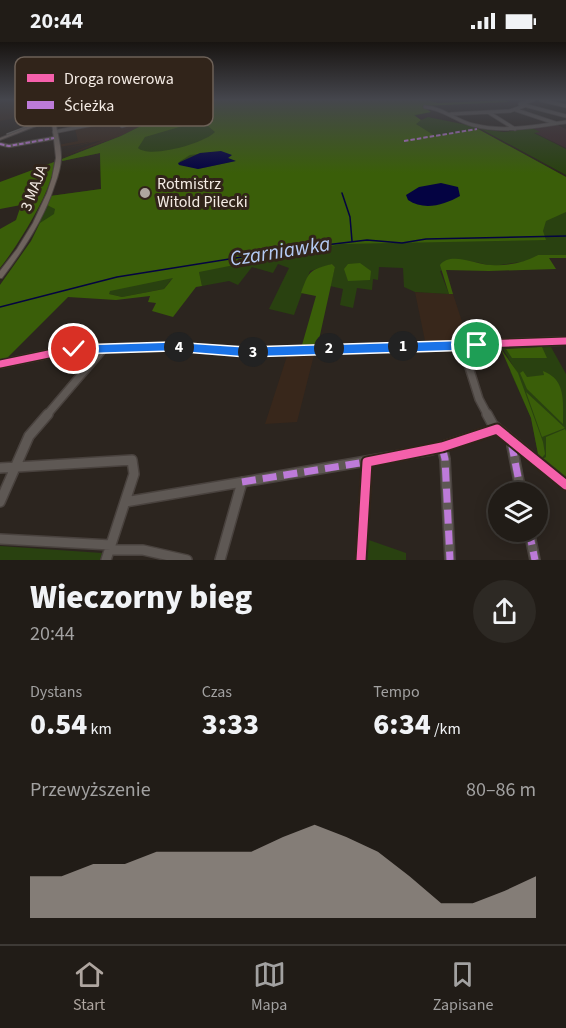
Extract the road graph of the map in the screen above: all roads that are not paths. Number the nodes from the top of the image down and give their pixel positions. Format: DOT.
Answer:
graph roads {
  1 [pos="469,124"];
  2 [pos="508,124"];
  3 [pos="547,124"];
  4 [pos="34,126"];
  5 [pos="54,126"];
  6 [pos="91,126"];
  7 [pos="516,129"];
  8 [pos="54,135"];
  9 [pos="0,139"];
  10 [pos="0,144"];
  11 [pos="0,276"];
  12 [pos="566,341"];
  13 [pos="462,345"];
  14 [pos="105,348"];
  15 [pos="0,364"];
  16 [pos="497,429"];
  17 [pos="514,443"];
  18 [pos="442,447"];
  19 [pos="367,462"];
  20 [pos="15,466"];
  21 [pos="0,468"];
  22 [pos="242,482"];
  23 [pos="519,482"];
  24 [pos="566,485"];
  25 [pos="0,502"];
  26 [pos="125,502"];
  27 [pos="0,539"];
  28 [pos="531,542"];
  29 [pos="109,552"];
  30 [pos="187,560"];
  31 [pos="220,560"];
  32 [pos="361,560"];
  33 [pos="450,560"];
  34 [pos="535,560"];
  1 -- 7 [label="street"];
  2 -- 7 [label="street"];
  3 -- 7 [label="street"];
  4 -- 9 [label="main road"];
  5 -- 8 [label="main road, 3 MAJA"];
  6 -- 8 [label="street"];
  8 -- 10 [label="street"];
  8 -- 11 [label="main road, 3 MAJA"];
  12 -- 13 [label="street"];
  13 -- 14 [label="street"];
  13 -- 16 [label="street"];
  14 -- 15 [label="street"];
  14 -- 20 [label="street"];
  16 -- 17 [label="street"];
  16 -- 18 [label="street"];
  17 -- 23 [label="street"];
  17 -- 24 [label="street"];
  18 -- 19 [label="street"];
  18 -- 33 [label="street"];
  19 -- 22 [label="street"];
  19 -- 32 [label="street"];
  20 -- 21 [label="street"];
  20 -- 25 [label="street"];
  20 -- 26 [label="street"];
  22 -- 26 [label="street"];
  22 -- 31 [label="street"];
  26 -- 29 [label="street"];
  27 -- 29 [label="street"];
  28 -- 34 [label="street"];
  29 -- 30 [label="street"];
}
